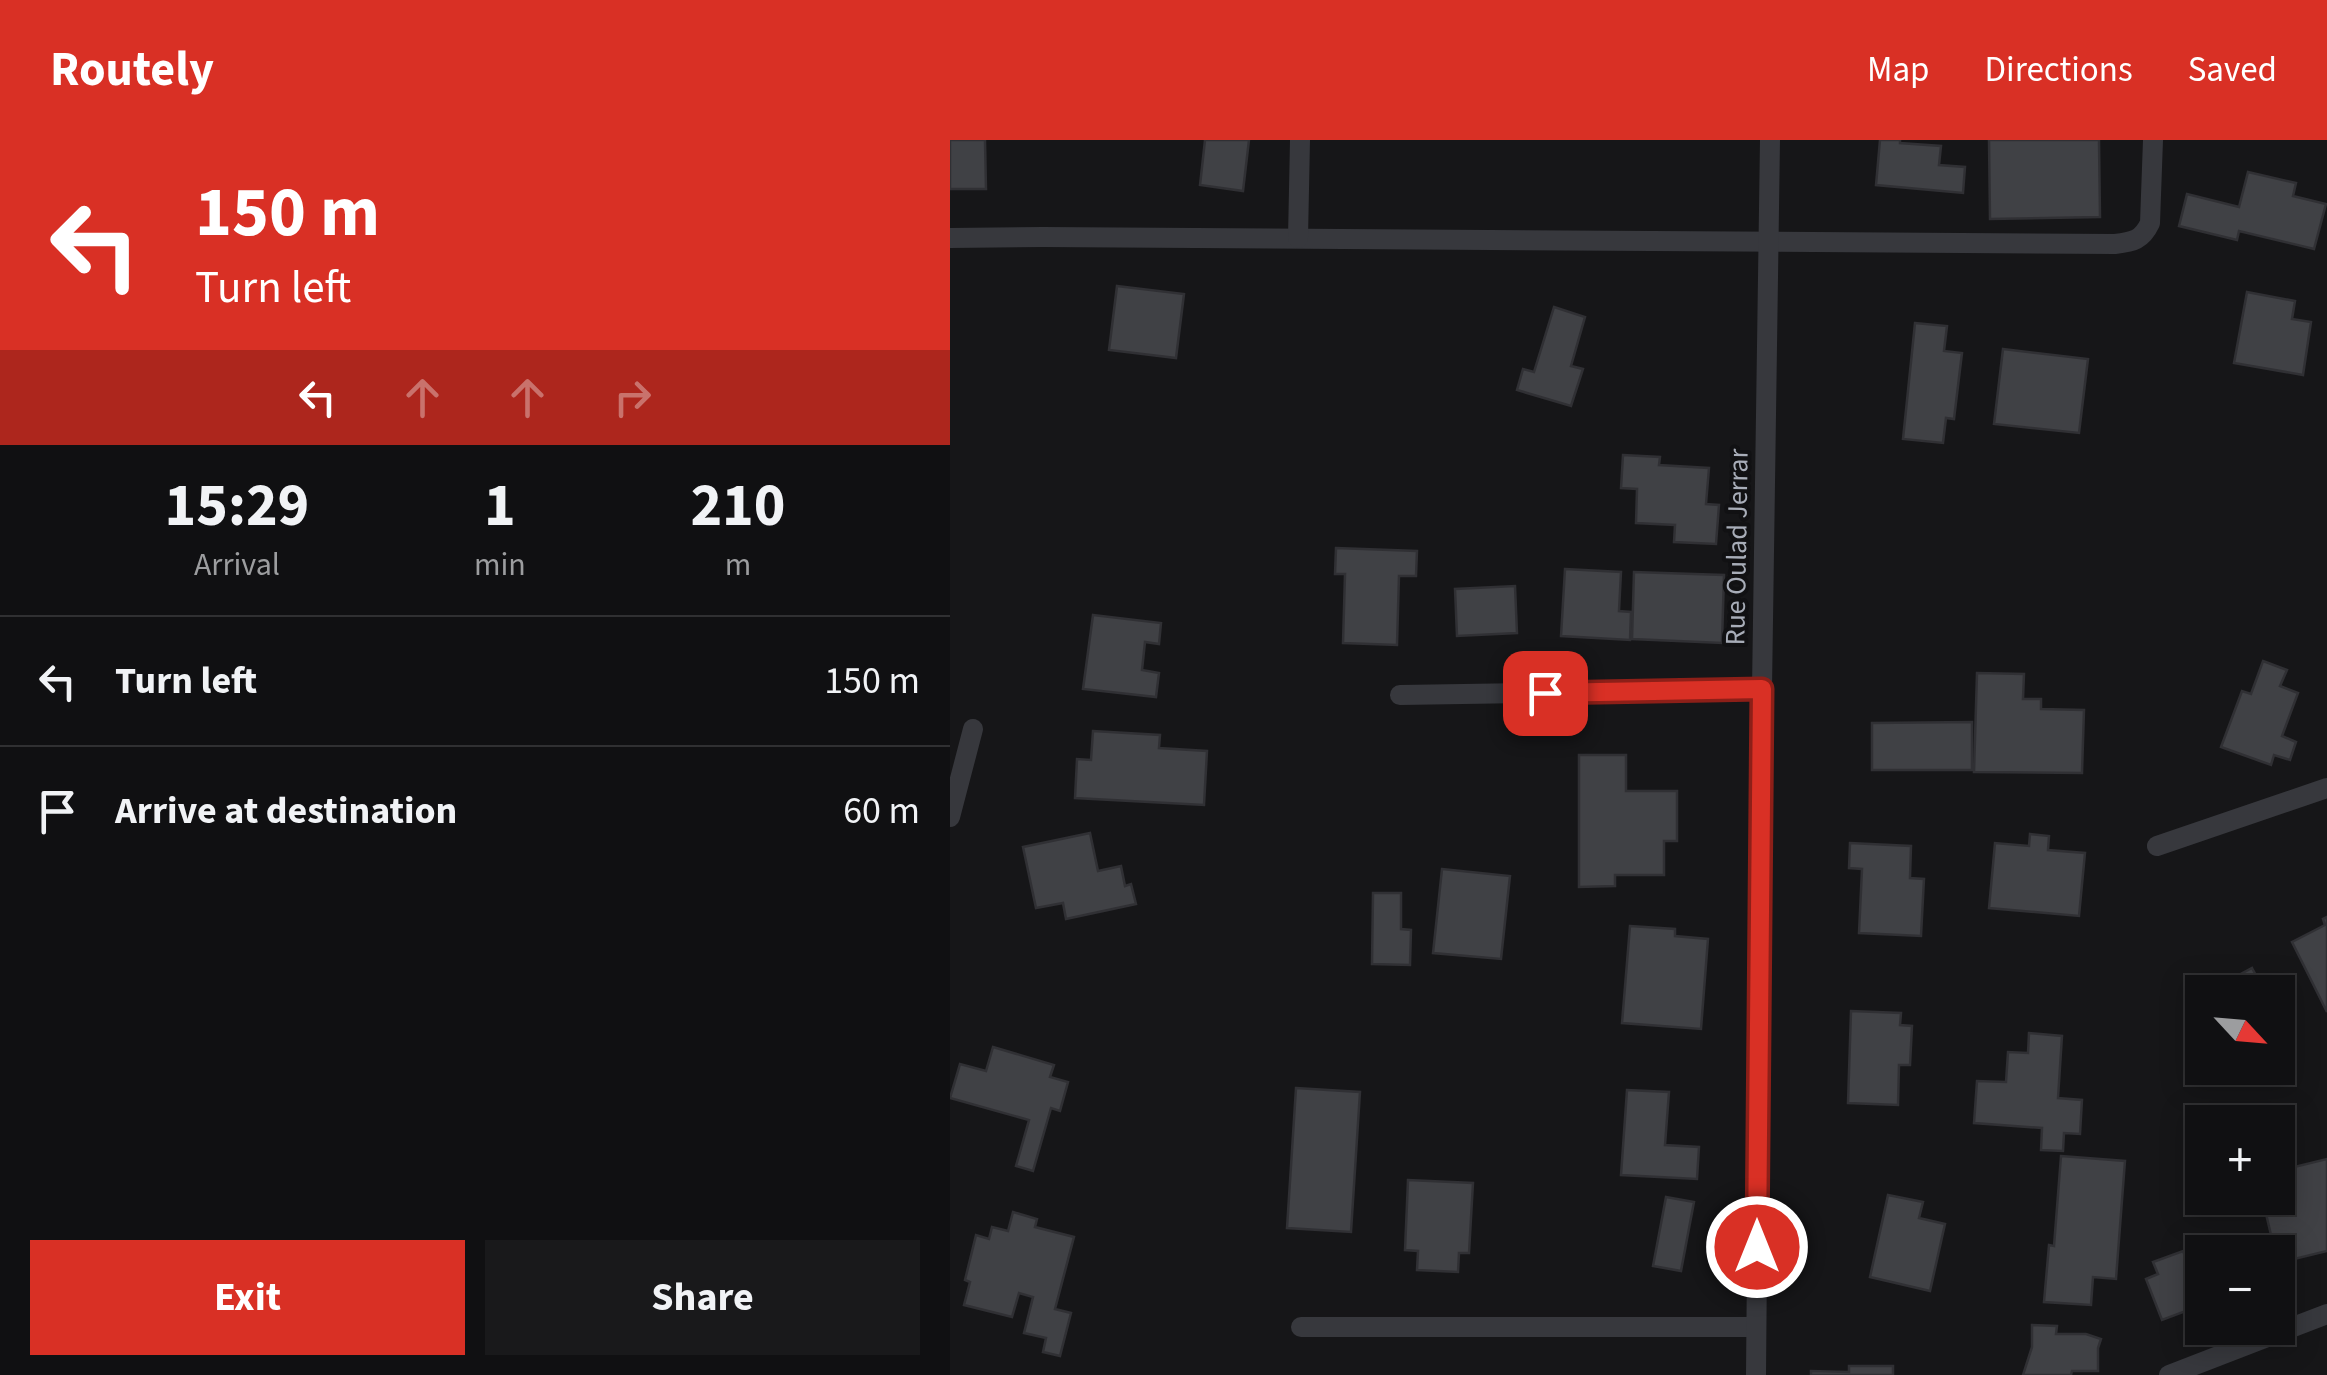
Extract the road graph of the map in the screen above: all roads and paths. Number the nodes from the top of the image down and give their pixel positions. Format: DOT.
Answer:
graph roads {
  1 [pos="1300,140"];
  2 [pos="1770,140"];
  3 [pos="2153,140"];
  4 [pos="950,238"];
  5 [pos="1298,238"];
  6 [pos="1768,243"];
  7 [pos="1762,689"];
  8 [pos="1400,696"];
  9 [pos="973,729"];
  10 [pos="2327,788"];
  11 [pos="950,816"];
  12 [pos="2157,846"];
  13 [pos="2327,1314"];
  14 [pos="1756,1327"];
  15 [pos="1300,1328"];
  16 [pos="1756,1375"];
  17 [pos="2169,1375"];
  1 -- 5 [label="street"];
  2 -- 6 [label="street, Rue Oulad Jerrar"];
  3 -- 6 [label="street"];
  4 -- 5 [label="street"];
  5 -- 6 [label="street"];
  6 -- 7 [label="street, Rue Oulad Jerrar"];
  7 -- 8 [label="street"];
  7 -- 14 [label="street, Rue Oulad Jerrar"];
  9 -- 11 [label="street"];
  10 -- 12 [label="street"];
  13 -- 17 [label="street"];
  14 -- 15 [label="street"];
  14 -- 16 [label="street, Rue Oulad Jerrar"];
}
